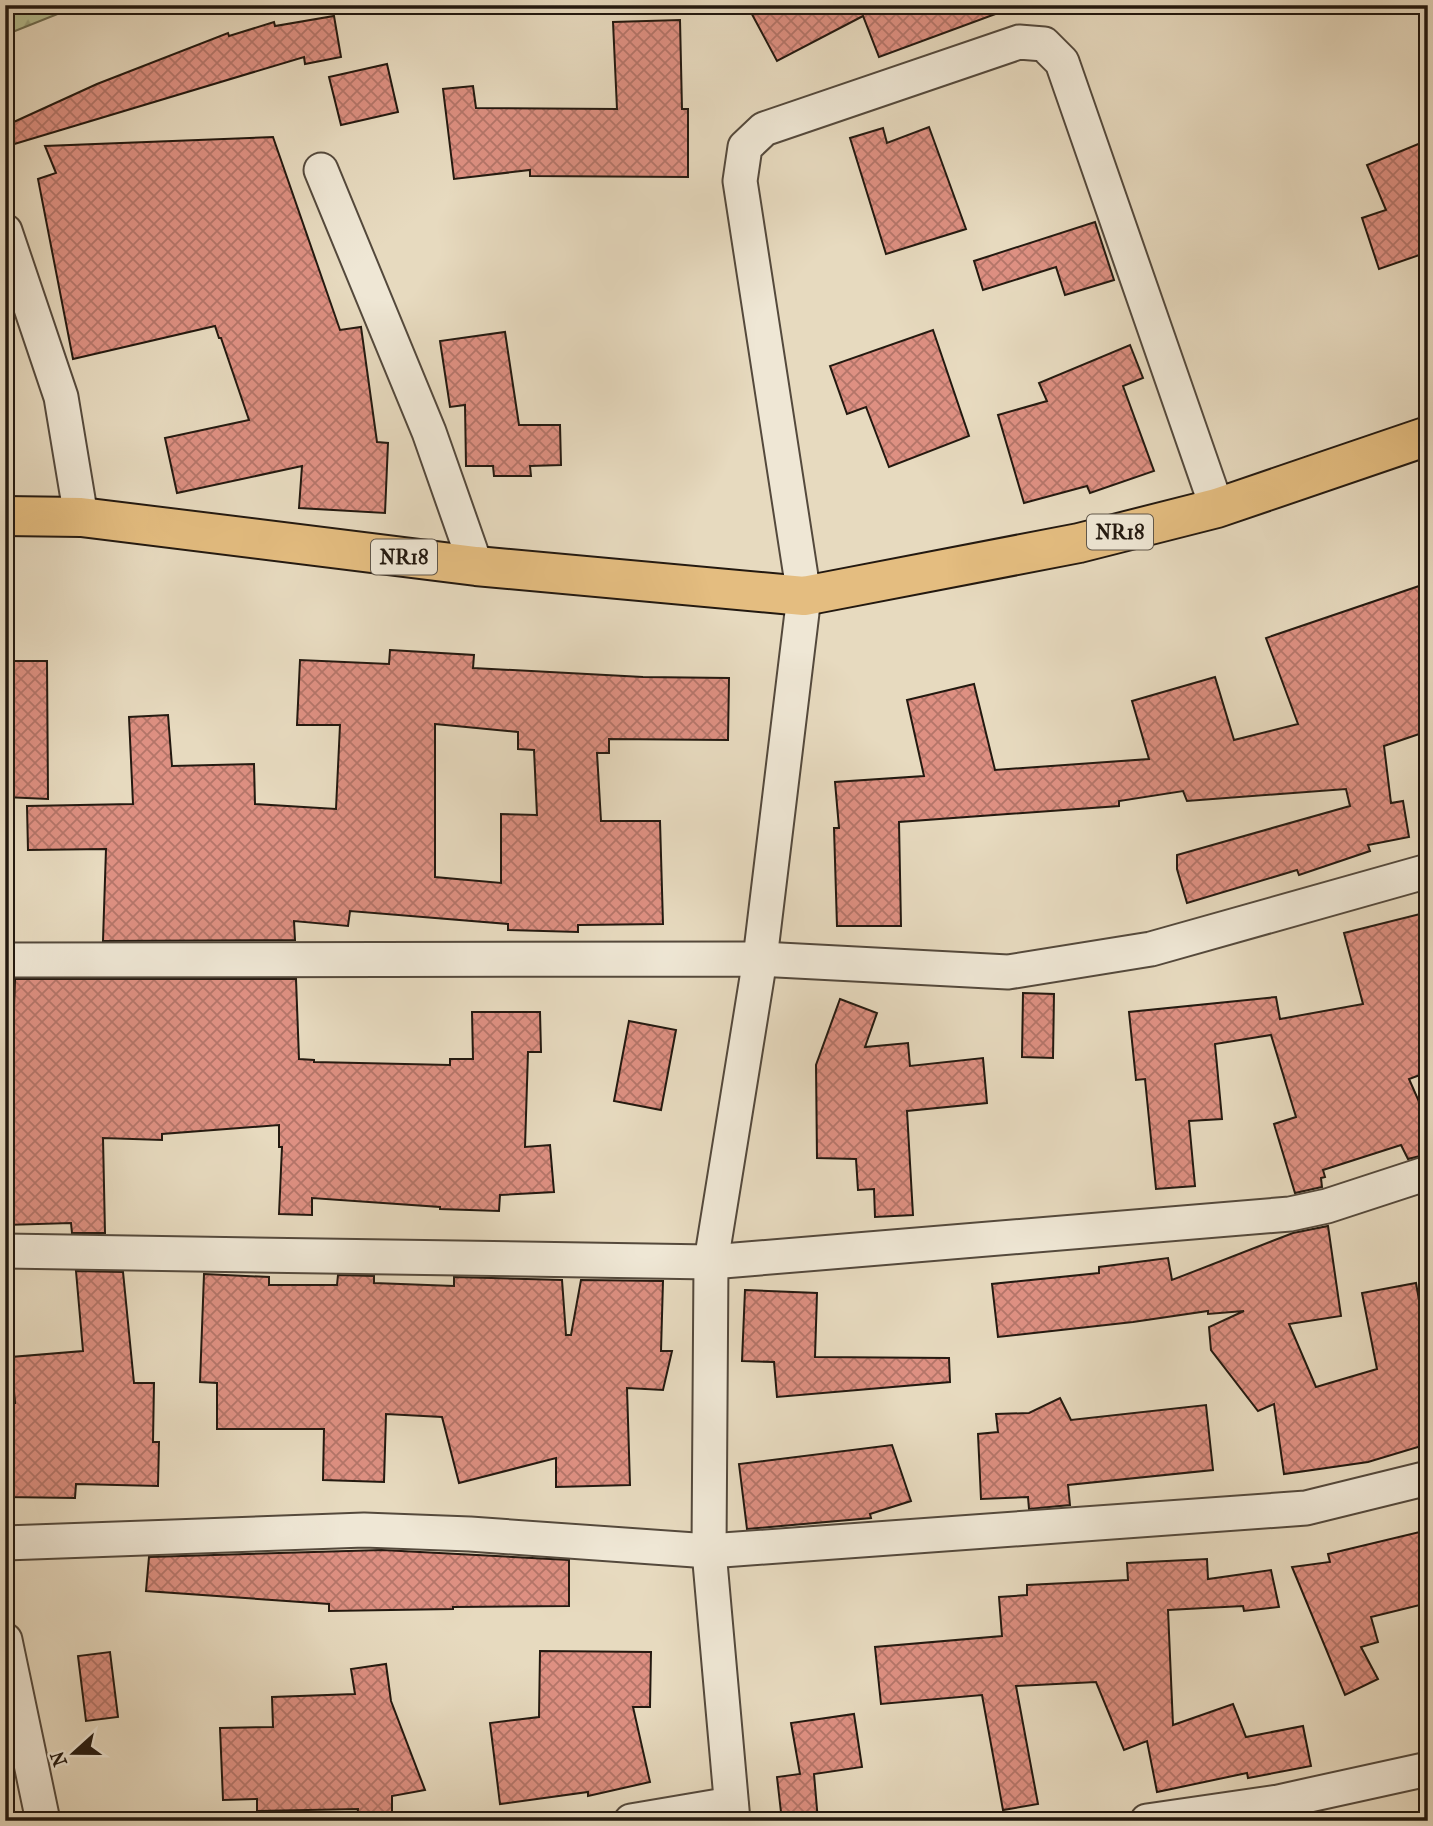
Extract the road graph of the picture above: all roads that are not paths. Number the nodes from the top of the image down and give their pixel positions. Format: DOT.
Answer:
graph roads {
  1 [pos="321,170"];
  2 [pos="5,231"];
  3 [pos="1428,436"];
  4 [pos="1217,508"];
  5 [pos="5,516"];
  6 [pos="81,517"];
  7 [pos="476,566"];
  8 [pos="804,596"];
  9 [pos="1428,871"];
  10 [pos="760,959"];
  11 [pos="5,960"];
  12 [pos="1428,1173"];
  13 [pos="5,1251"];
  14 [pos="711,1262"];
  15 [pos="1428,1478"];
  16 [pos="5,1543"];
  17 [pos="709,1551"];
  18 [pos="5,1640"];
  19 [pos="1428,1769"];
  20 [pos="732,1812"];
  21 [pos="43,1821"];
  22 [pos="631,1821"];
  23 [pos="1147,1821"];
  1 -- 7 [label="street"];
  2 -- 6 [label="street"];
  3 -- 4 [label="main road, NR18"];
  4 -- 8 [label="main road, NR18"];
  4 -- 8 [label="street"];
  5 -- 6 [label="main road, NR18"];
  6 -- 7 [label="main road, NR18"];
  7 -- 8 [label="main road, NR18"];
  8 -- 10 [label="street"];
  9 -- 10 [label="street"];
  10 -- 11 [label="street"];
  10 -- 14 [label="street"];
  12 -- 14 [label="street"];
  13 -- 14 [label="street"];
  14 -- 17 [label="street"];
  15 -- 17 [label="street"];
  16 -- 17 [label="street"];
  17 -- 20 [label="street"];
  18 -- 21 [label="street"];
  19 -- 23 [label="street"];
  20 -- 22 [label="street"];
}
